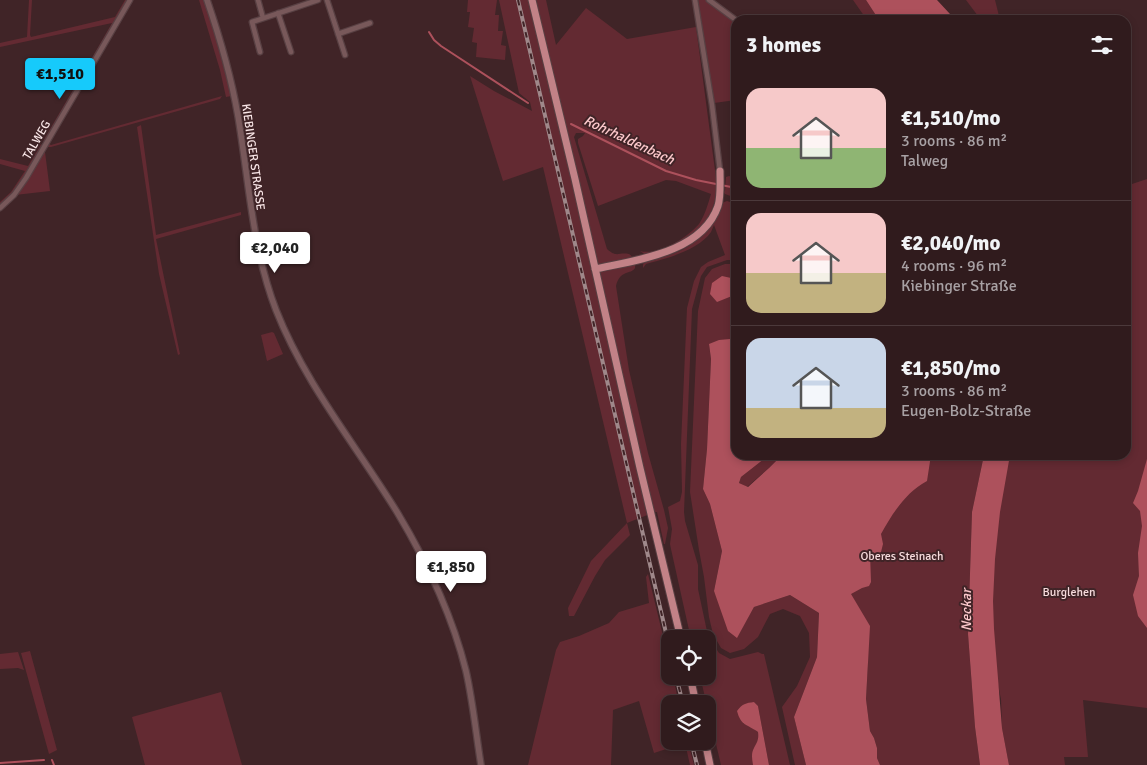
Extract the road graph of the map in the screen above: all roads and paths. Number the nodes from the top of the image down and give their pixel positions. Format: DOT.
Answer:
graph roads {
  1 [pos="130,0"];
  2 [pos="207,0"];
  3 [pos="258,0"];
  4 [pos="318,0"];
  5 [pos="327,0"];
  6 [pos="532,0"];
  7 [pos="695,0"];
  8 [pos="709,0"];
  9 [pos="278,13"];
  10 [pos="731,16"];
  11 [pos="264,18"];
  12 [pos="370,22"];
  13 [pos="338,34"];
  14 [pos="260,52"];
  15 [pos="291,52"];
  16 [pos="346,55"];
  17 [pos="720,174"];
  18 [pos="0,208"];
  19 [pos="595,269"];
  20 [pos="679,630"];
  21 [pos="707,750"];
  22 [pos="481,765"];
  23 [pos="710,765"];
  1 -- 18 [label="street, TALWEG"];
  2 -- 22 [label="street, KIEBINGER STRASSE"];
  3 -- 11 [label="street"];
  4 -- 9 [label="street"];
  5 -- 13 [label="street"];
  6 -- 19 [label="main road"];
  7 -- 17 [label="street"];
  8 -- 10 [label="street"];
  9 -- 11 [label="street"];
  9 -- 15 [label="street"];
  11 -- 14 [label="street"];
  12 -- 13 [label="street"];
  13 -- 16 [label="street"];
  17 -- 19 [label="main road"];
  19 -- 20 [label="main road"];
  21 -- 23 [label="main road"];
}
